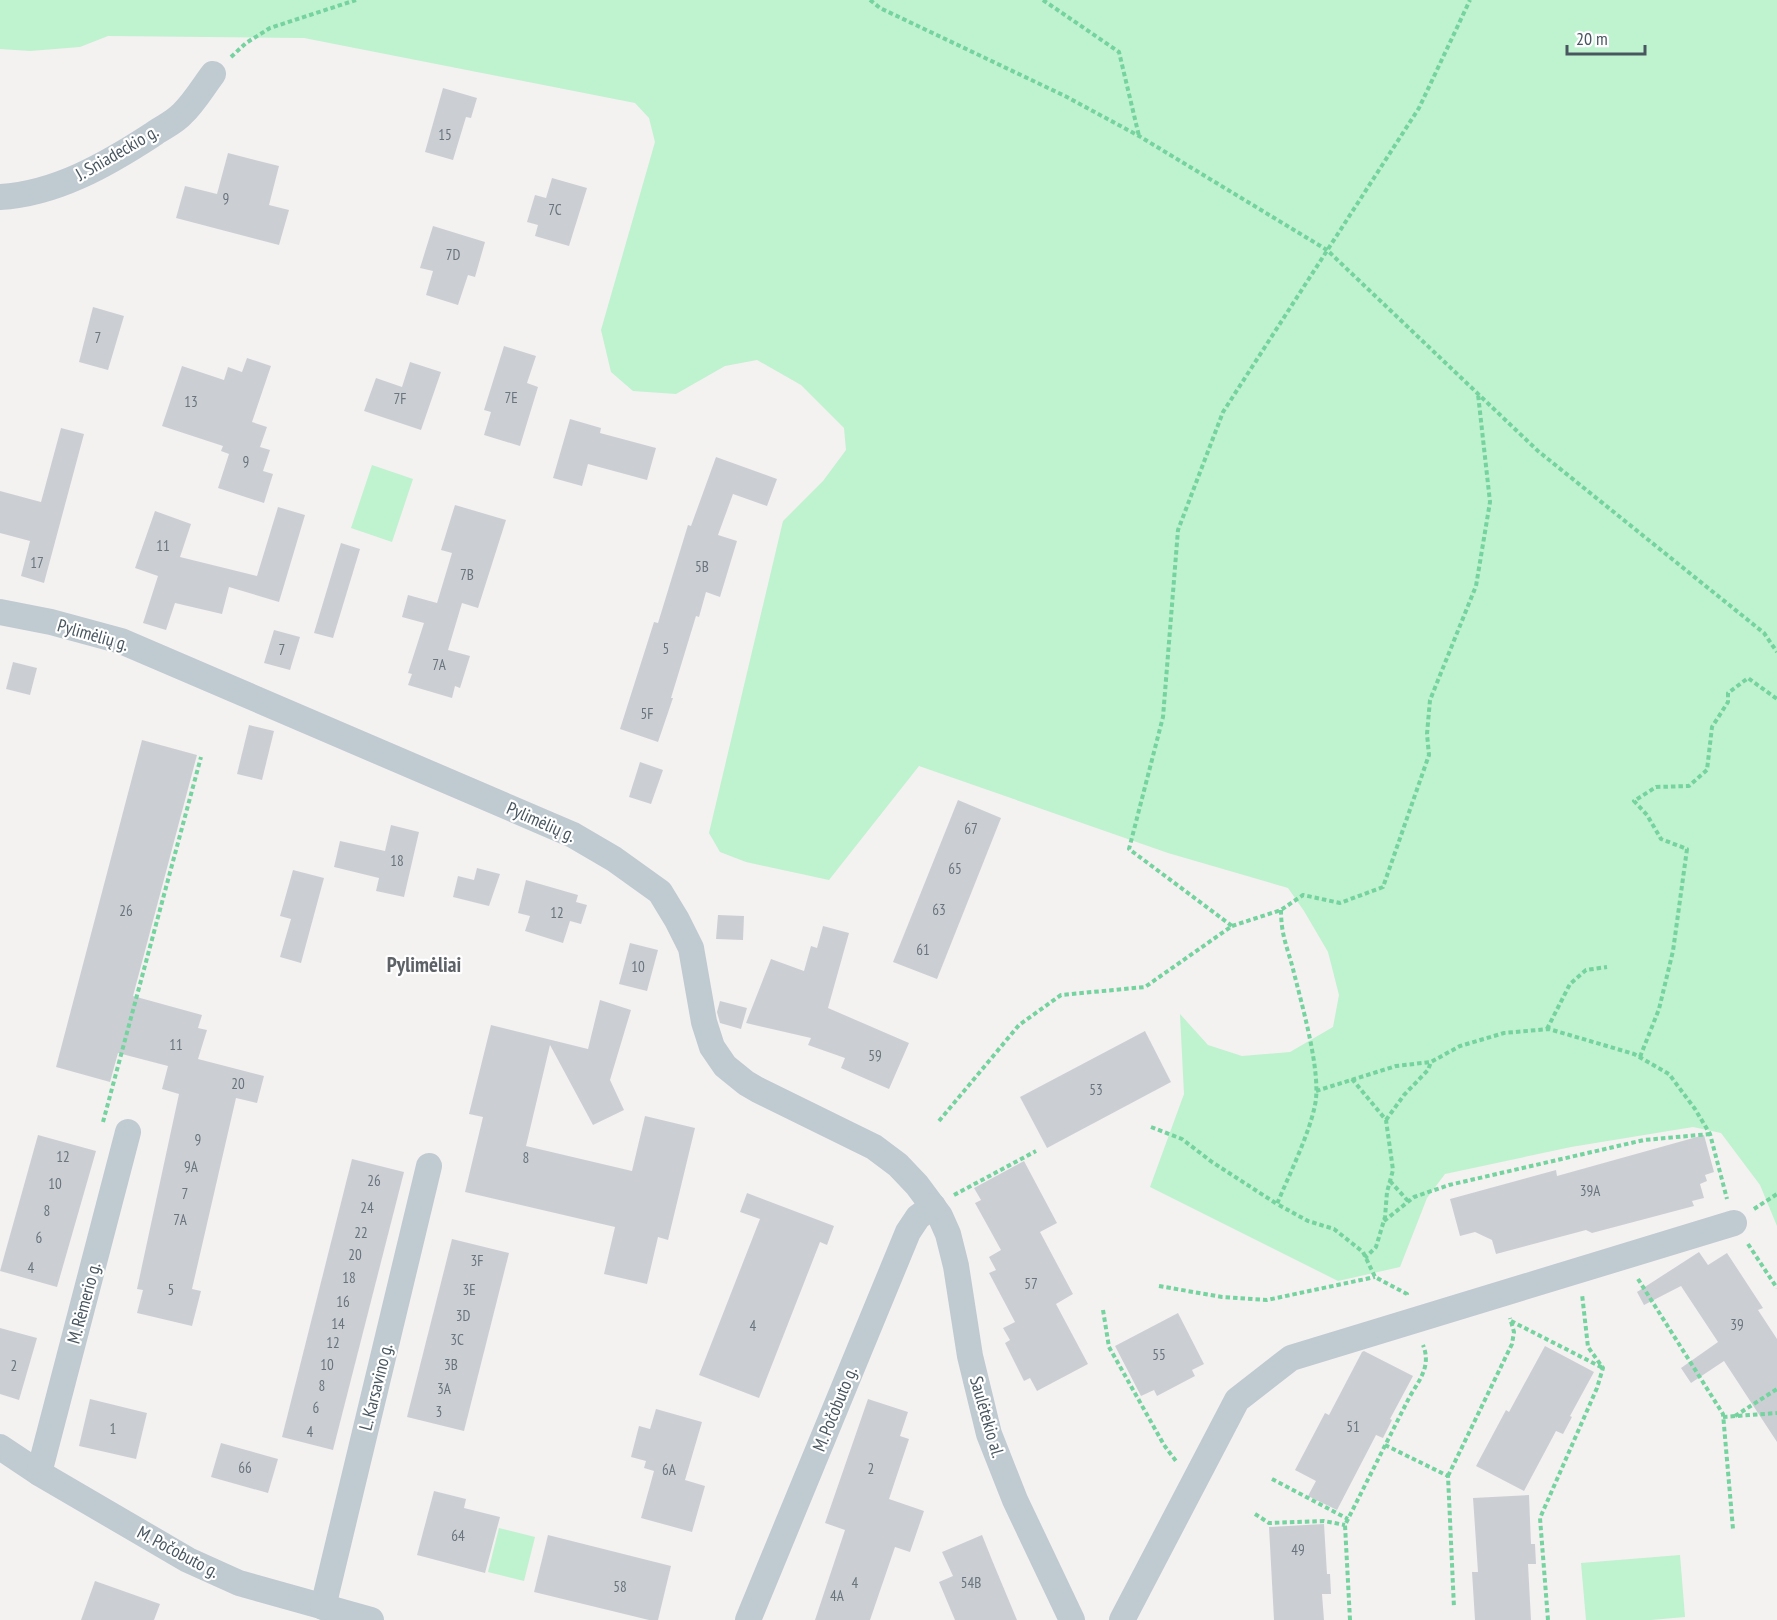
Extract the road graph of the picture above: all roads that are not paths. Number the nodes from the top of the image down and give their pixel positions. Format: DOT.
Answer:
graph roads {
  1 [pos="213,74"];
  2 [pos="0,197"];
  3 [pos="0,612"];
  4 [pos="128,1132"];
  5 [pos="429,1166"];
  6 [pos="933,1206"];
  7 [pos="1734,1223"];
  8 [pos="0,1448"];
  9 [pos="39,1473"];
  10 [pos="323,1607"];
  11 [pos="371,1620"];
  12 [pos="748,1620"];
  13 [pos="1071,1620"];
  14 [pos="1122,1620"];
  1 -- 2 [label="street, J. Sniadeckio g."];
  3 -- 6 [label="street, Pylimėlių g."];
  4 -- 9 [label="street, M. Rėmerio g."];
  5 -- 10 [label="street, L. Karsavino g."];
  6 -- 12 [label="street, M. Počobuto g."];
  6 -- 13 [label="street, Saulėtekio al."];
  7 -- 14 [label="street"];
  8 -- 9 [label="street, M. Počobuto g."];
  9 -- 10 [label="street, M. Počobuto g."];
  10 -- 11 [label="street, M. Počobuto g."];
}
